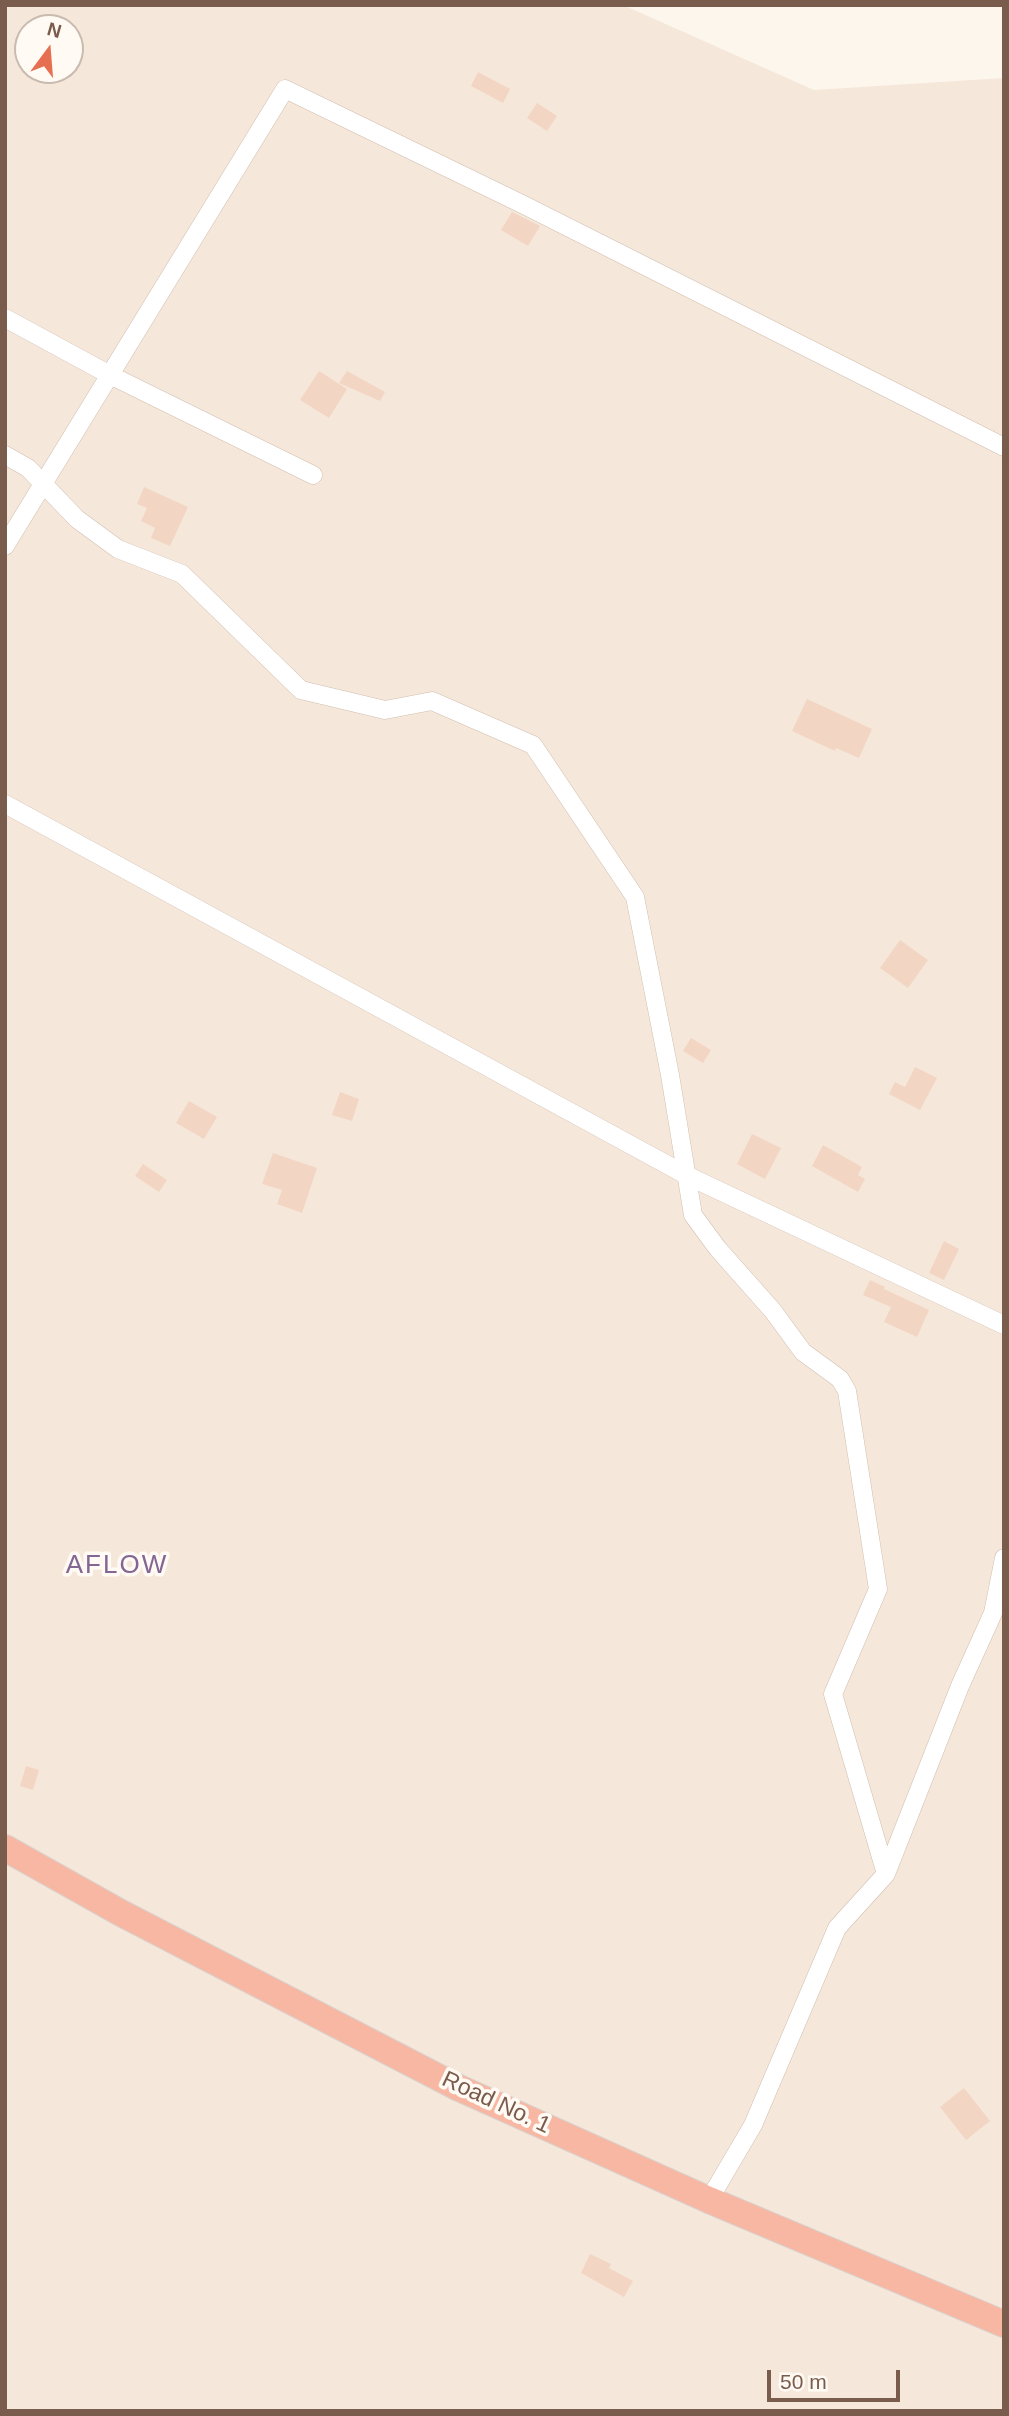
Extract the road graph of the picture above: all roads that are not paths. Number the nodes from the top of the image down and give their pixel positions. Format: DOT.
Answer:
graph roads {
  1 [pos="5,318"];
  2 [pos="110,375"];
  3 [pos="1004,447"];
  4 [pos="5,455"];
  5 [pos="313,475"];
  6 [pos="43,484"];
  7 [pos="5,546"];
  8 [pos="5,804"];
  9 [pos="686,1174"];
  10 [pos="1004,1325"];
  11 [pos="1004,1558"];
  12 [pos="5,1848"];
  13 [pos="886,1874"];
  14 [pos="709,2200"];
  15 [pos="1004,2324"];
  1 -- 2 [label="street"];
  2 -- 3 [label="street"];
  2 -- 5 [label="street"];
  2 -- 6 [label="street"];
  4 -- 6 [label="street"];
  6 -- 7 [label="street"];
  6 -- 9 [label="street"];
  8 -- 9 [label="street"];
  9 -- 10 [label="street"];
  9 -- 13 [label="street"];
  11 -- 13 [label="street"];
  12 -- 14 [label="highway, Road No. 1"];
  13 -- 14 [label="street"];
  14 -- 15 [label="highway, Road No. 1"];
}
